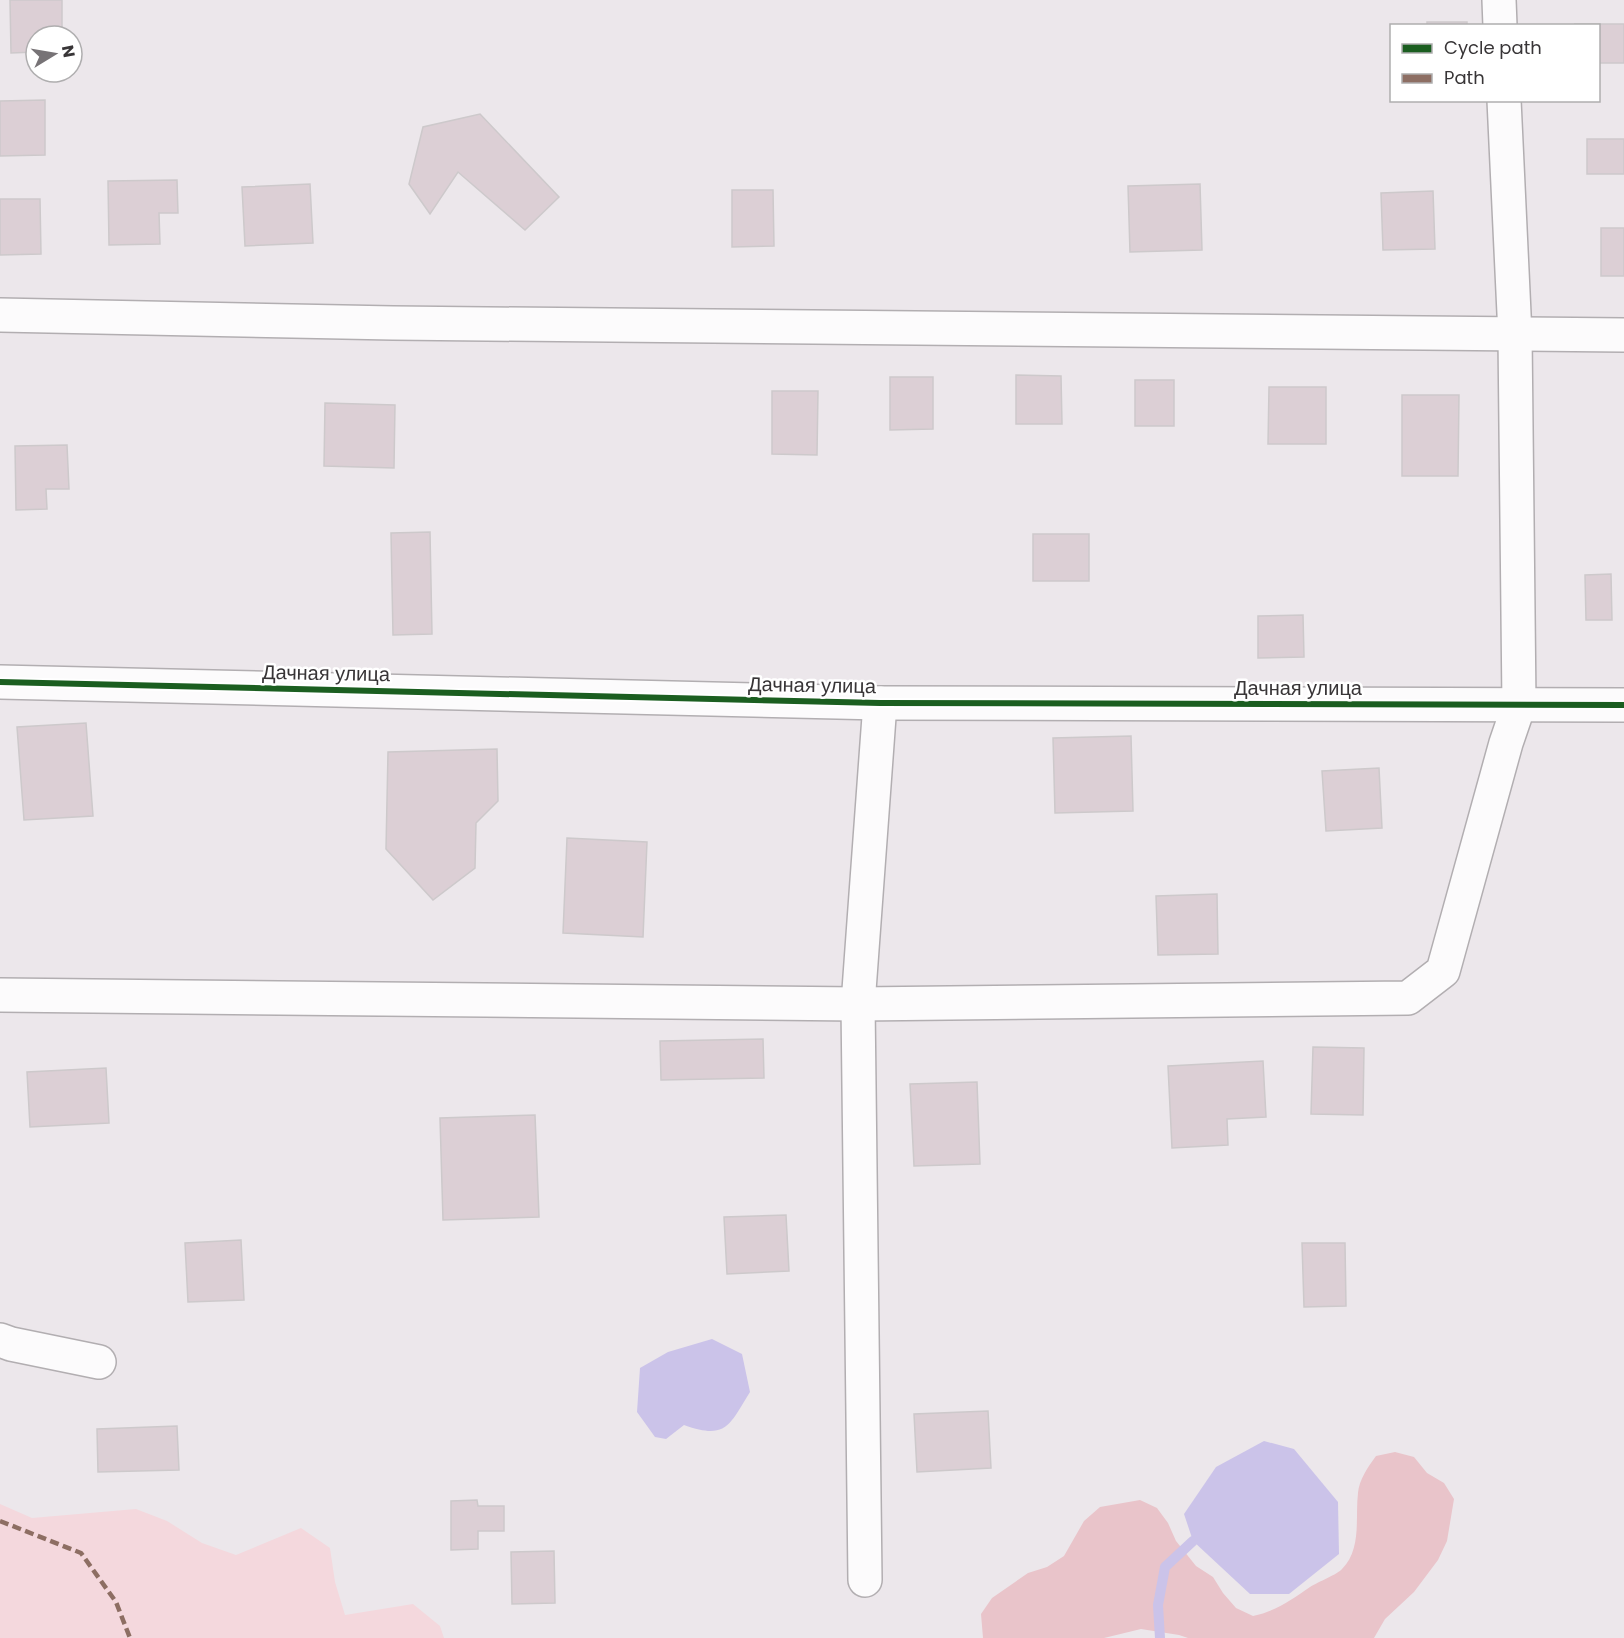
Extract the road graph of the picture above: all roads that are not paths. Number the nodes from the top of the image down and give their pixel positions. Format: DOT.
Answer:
graph roads {
  1 [pos="1499,0"];
  2 [pos="1500,24"];
  3 [pos="1504,102"];
  4 [pos="0,315"];
  5 [pos="1515,335"];
  6 [pos="1624,335"];
  7 [pos="0,682"];
  8 [pos="880,703"];
  9 [pos="1519,705"];
  10 [pos="1624,705"];
  11 [pos="0,995"];
  12 [pos="858,1004"];
  13 [pos="0,1340"];
  14 [pos="99,1362"];
  15 [pos="865,1580"];
  1 -- 2 [label="street"];
  3 -- 5 [label="street"];
  4 -- 5 [label="street"];
  5 -- 6 [label="street"];
  5 -- 9 [label="street"];
  7 -- 8 [label="street, Дачная улица"];
  8 -- 9 [label="street, Дачная улица"];
  8 -- 12 [label="street"];
  9 -- 10 [label="street, Дачная улица"];
  9 -- 12 [label="street"];
  11 -- 12 [label="street"];
  12 -- 15 [label="street"];
  13 -- 14 [label="street"];
}
